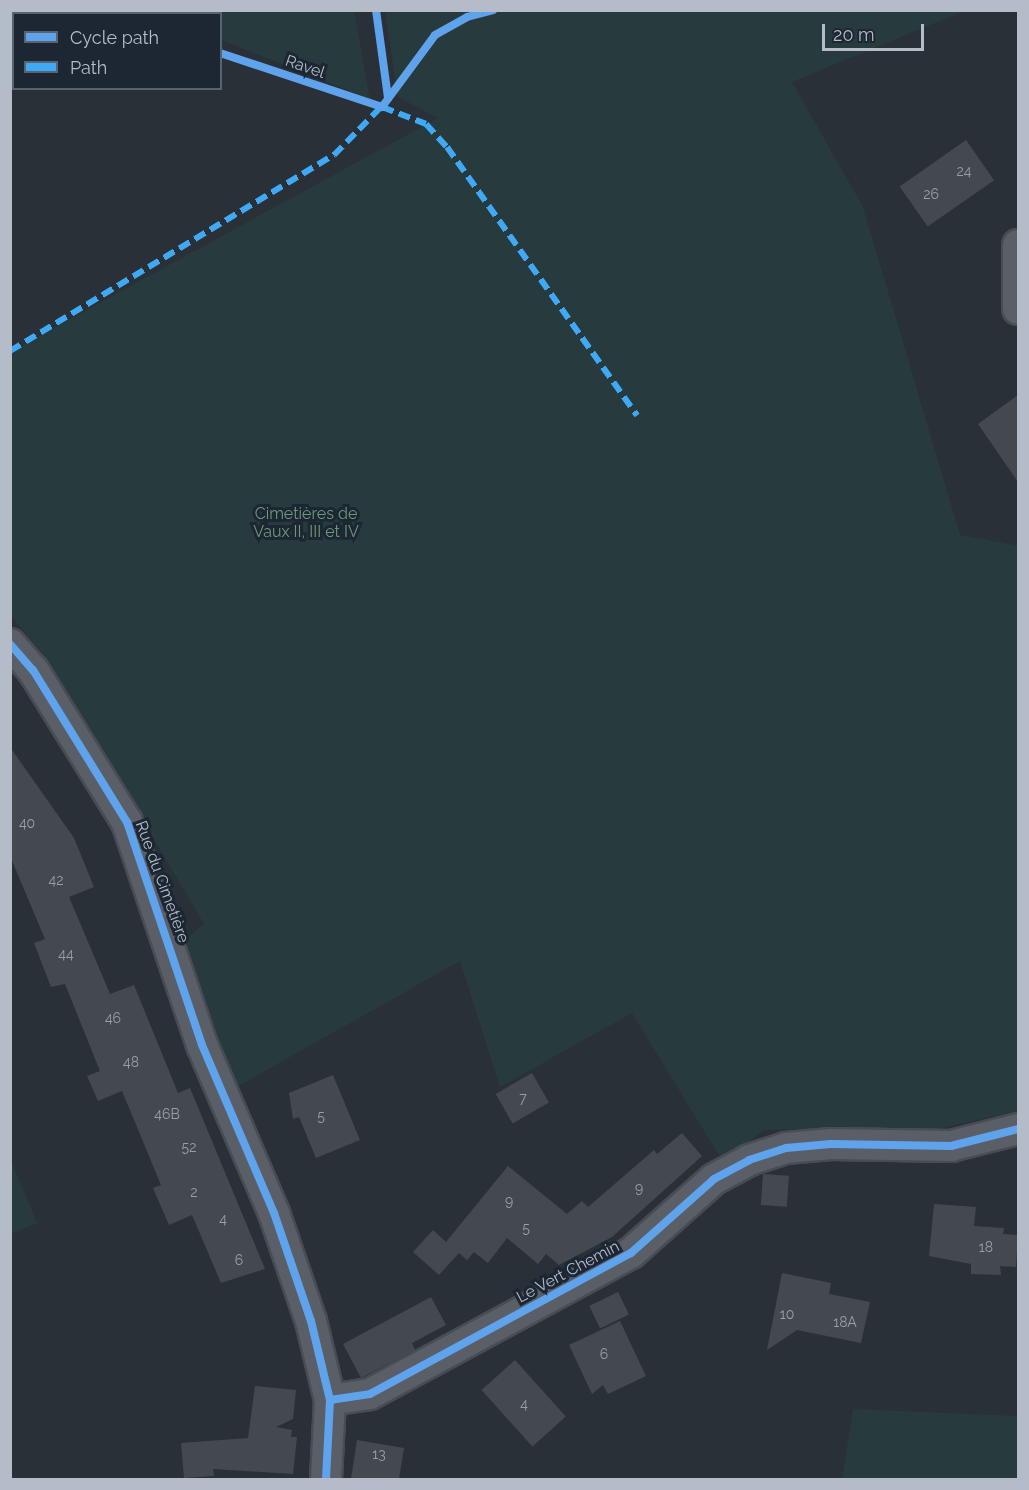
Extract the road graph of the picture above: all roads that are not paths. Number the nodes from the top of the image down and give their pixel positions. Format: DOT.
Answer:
graph roads {
  1 [pos="1018,245"];
  2 [pos="1018,309"];
  3 [pos="10,644"];
  4 [pos="1018,1129"];
  5 [pos="330,1400"];
  6 [pos="326,1479"];
  1 -- 2 [label="street"];
  3 -- 5 [label="street, Rue du Cimetière"];
  4 -- 5 [label="street, Le Vert Chemin"];
  5 -- 6 [label="street, Rue du Cimetière"];
}
